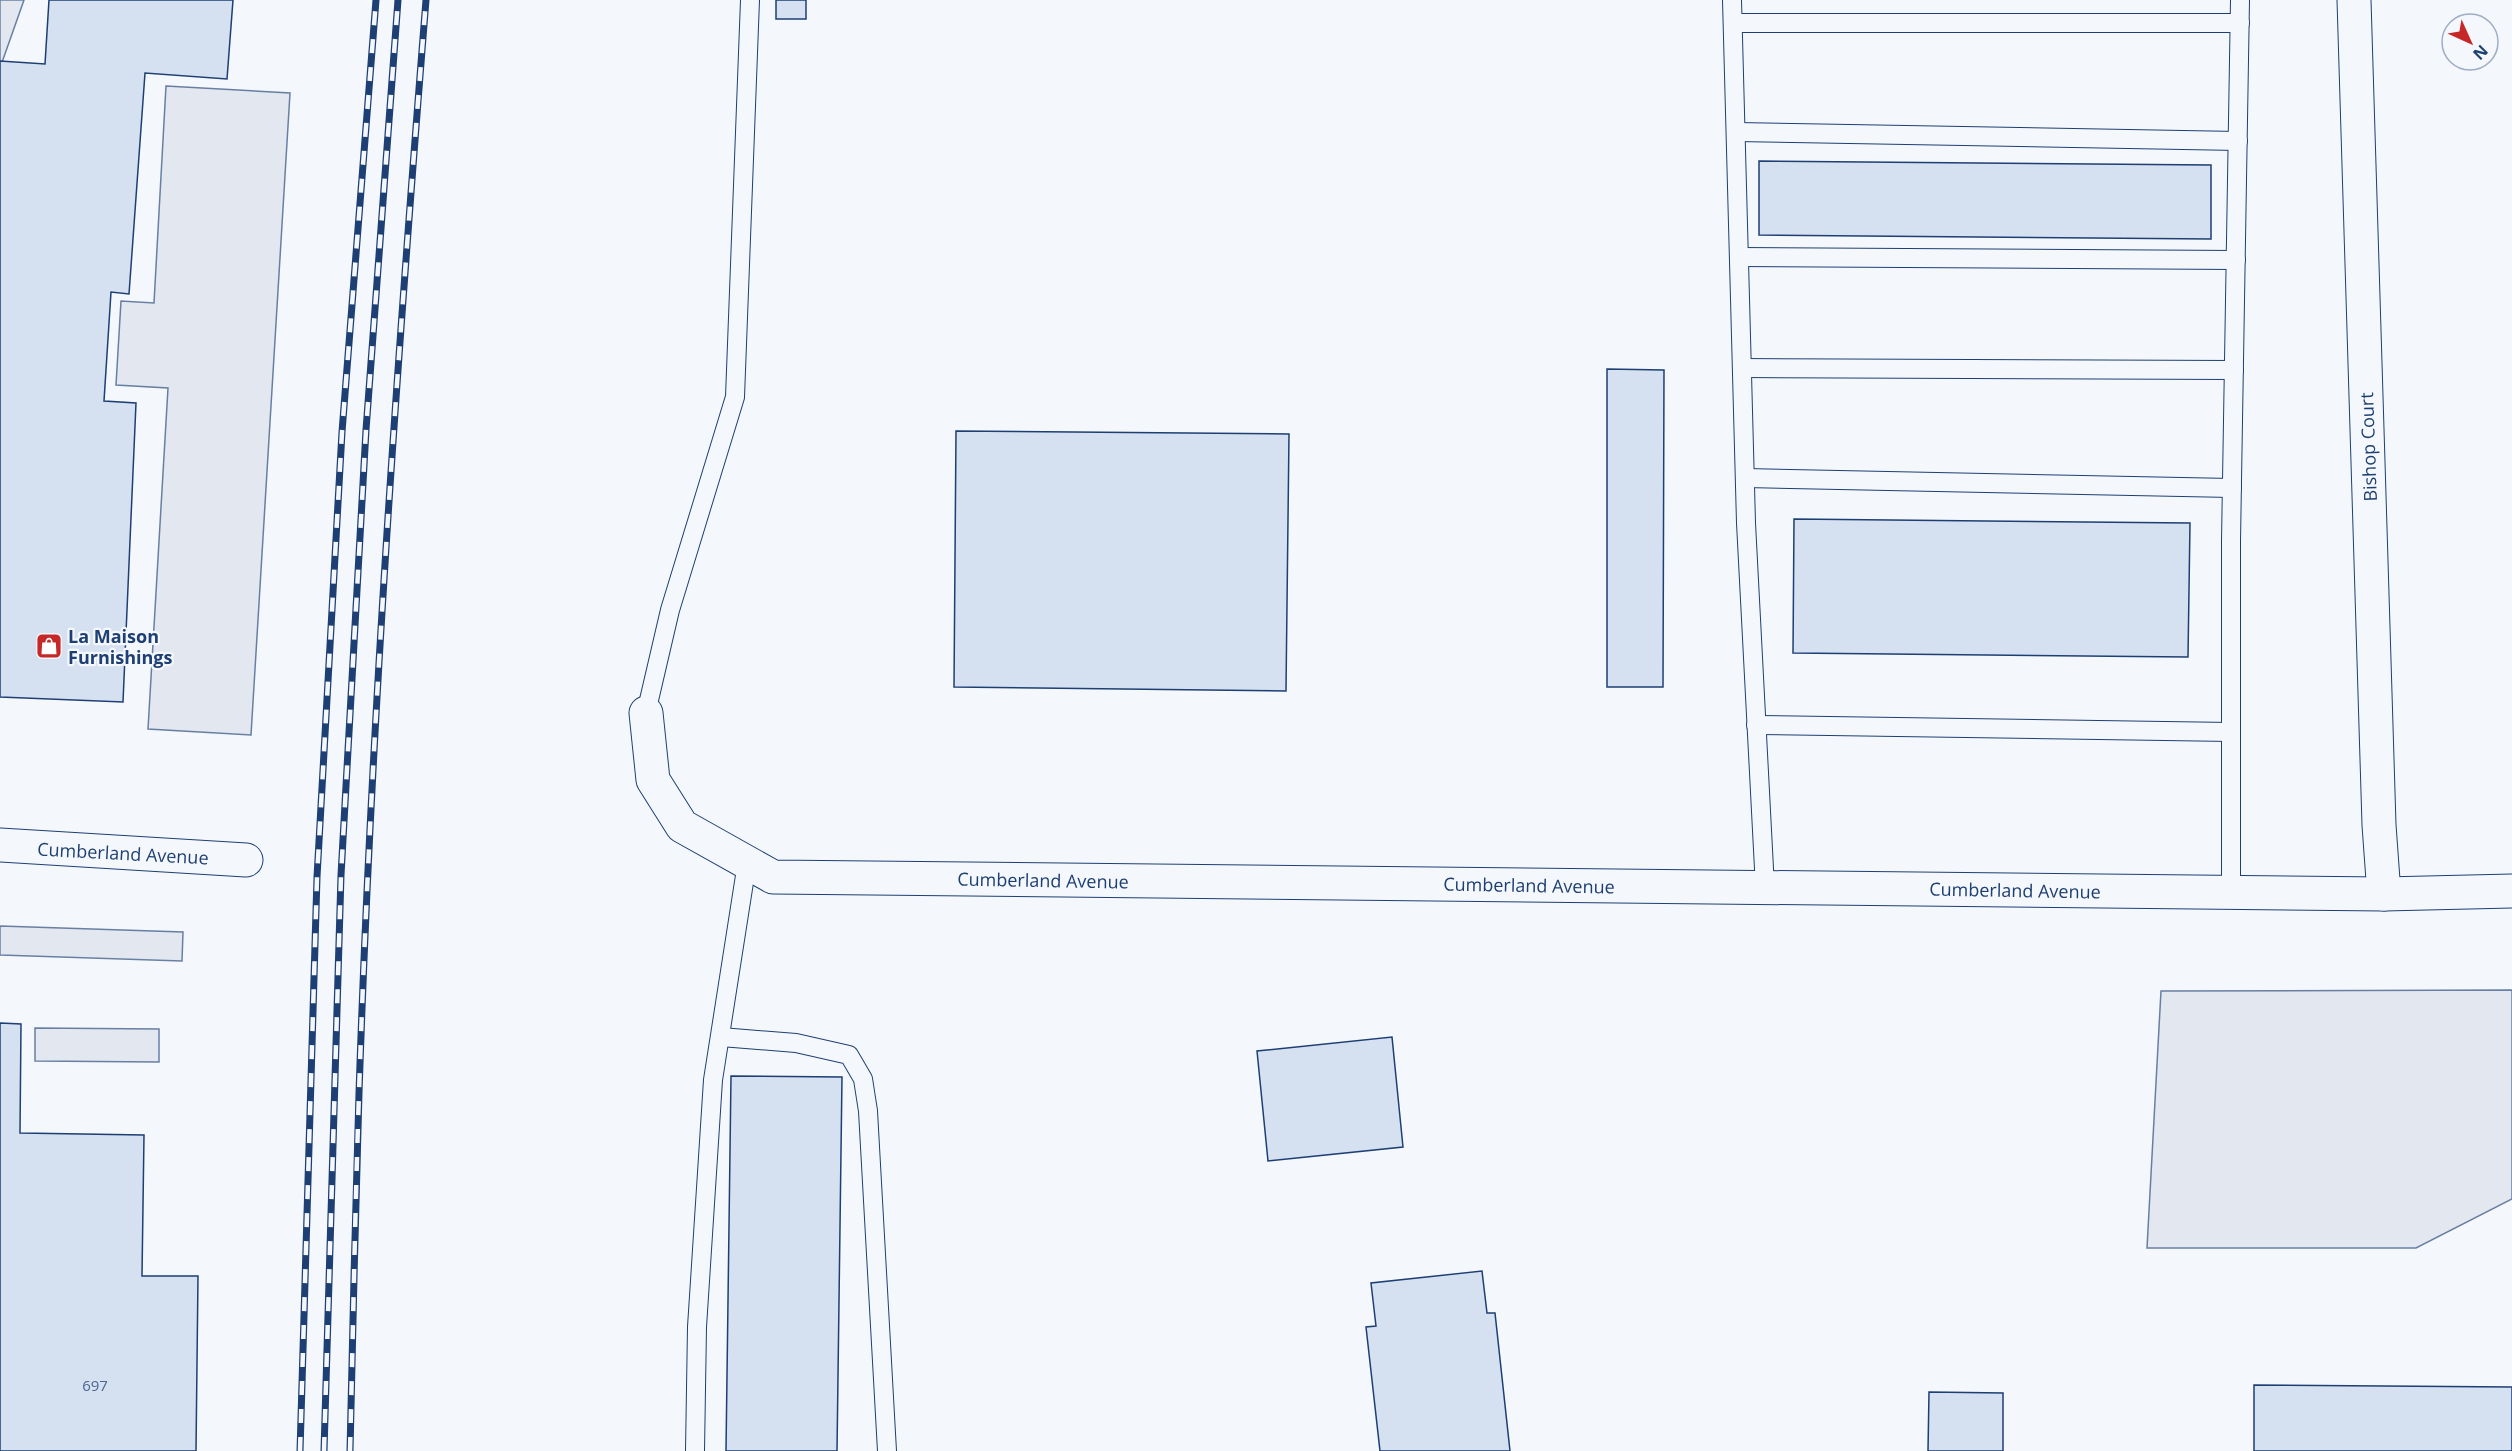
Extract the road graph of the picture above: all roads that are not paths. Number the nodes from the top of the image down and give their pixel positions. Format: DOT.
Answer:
graph roads {
  1 [pos="750,0"];
  2 [pos="1732,0"];
  3 [pos="2240,0"];
  4 [pos="2354,0"];
  5 [pos="1733,23"];
  6 [pos="2240,24"];
  7 [pos="1736,132"];
  8 [pos="2238,141"];
  9 [pos="1739,257"];
  10 [pos="2236,260"];
  11 [pos="1742,368"];
  12 [pos="2234,370"];
  13 [pos="1745,478"];
  14 [pos="2232,488"];
  15 [pos="646,713"];
  16 [pos="1756,724"];
  17 [pos="2231,732"];
  18 [pos="0,845"];
  19 [pos="246,860"];
  20 [pos="747,863"];
  21 [pos="1765,888"];
  22 [pos="2512,891"];
  23 [pos="2231,892"];
  24 [pos="2384,894"];
  25 [pos="721,1037"];
  26 [pos="695,1451"];
  27 [pos="887,1451"];
  1 -- 15 [label="lane"];
  2 -- 5 [label="lane"];
  3 -- 6 [label="lane"];
  4 -- 24 [label="street, Bishop Court"];
  5 -- 6 [label="lane"];
  5 -- 7 [label="lane"];
  6 -- 8 [label="lane"];
  7 -- 8 [label="lane"];
  7 -- 9 [label="lane"];
  8 -- 10 [label="lane"];
  9 -- 10 [label="lane"];
  9 -- 11 [label="lane"];
  10 -- 12 [label="lane"];
  11 -- 12 [label="lane"];
  11 -- 13 [label="lane"];
  12 -- 14 [label="lane"];
  13 -- 14 [label="lane"];
  13 -- 16 [label="lane"];
  14 -- 17 [label="lane"];
  15 -- 20 [label="street, Cumberland Avenue"];
  16 -- 17 [label="lane"];
  16 -- 21 [label="lane"];
  17 -- 23 [label="lane"];
  18 -- 19 [label="street, Cumberland Avenue"];
  20 -- 21 [label="street, Cumberland Avenue"];
  20 -- 25 [label="lane"];
  21 -- 23 [label="street, Cumberland Avenue"];
  22 -- 24 [label="street, Cumberland Avenue"];
  23 -- 24 [label="street, Cumberland Avenue"];
  25 -- 26 [label="lane"];
  25 -- 27 [label="lane"];
}
